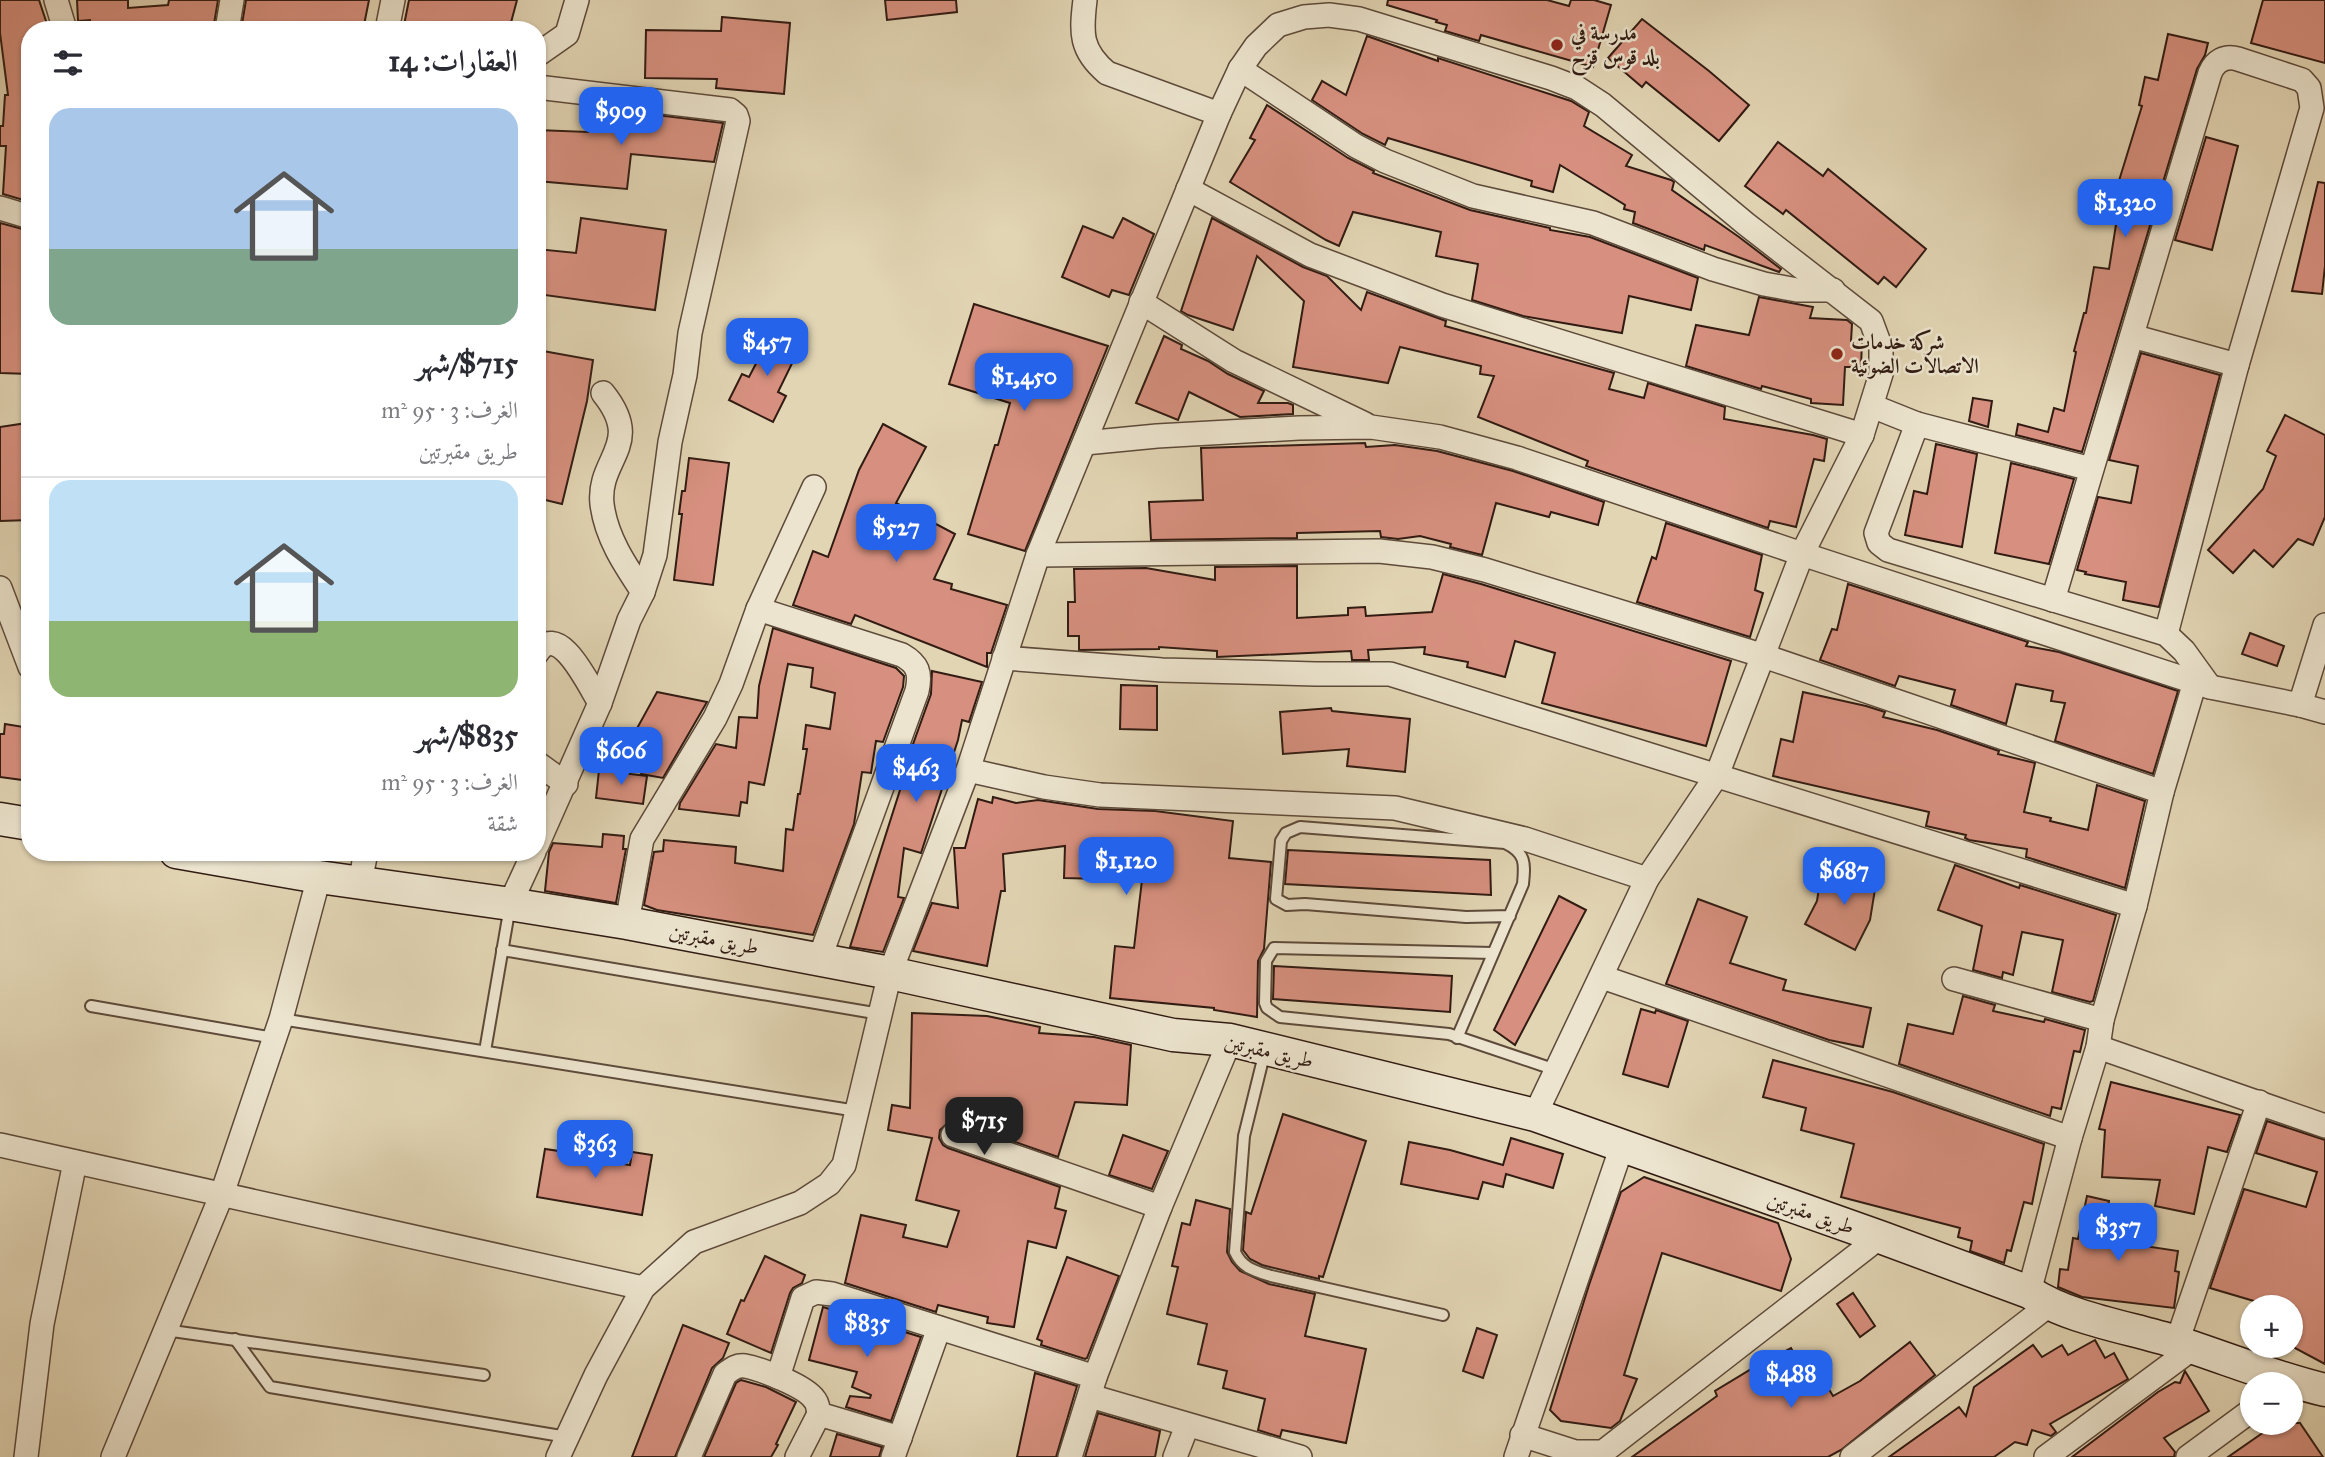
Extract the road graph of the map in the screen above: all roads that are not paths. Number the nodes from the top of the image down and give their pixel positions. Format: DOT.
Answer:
graph roads {
  1 [pos="56,0"];
  2 [pos="232,0"];
  3 [pos="393,0"];
  4 [pos="577,0"];
  5 [pos="1086,0"];
  6 [pos="62,21"];
  7 [pos="228,21"];
  8 [pos="389,21"];
  9 [pos="546,49"];
  10 [pos="1240,69"];
  11 [pos="546,88"];
  12 [pos="1219,114"];
  13 [pos="1188,189"];
  14 [pos="0,208"];
  15 [pos="21,214"];
  16 [pos="1833,290"];
  17 [pos="1141,302"];
  18 [pos="2132,336"];
  19 [pos="2237,365"];
  20 [pos="603,393"];
  21 [pos="1872,406"];
  22 [pos="1917,424"];
  23 [pos="1371,427"];
  24 [pos="1862,435"];
  25 [pos="1085,443"];
  26 [pos="2091,469"];
  27 [pos="814,487"];
  28 [pos="1802,554"];
  29 [pos="1038,555"];
  30 [pos="0,588"];
  31 [pos="643,592"];
  32 [pos="2053,600"];
  33 [pos="758,609"];
  34 [pos="2325,625"];
  35 [pos="2166,634"];
  36 [pos="9,638"];
  37 [pos="546,643"];
  38 [pos="21,655"];
  39 [pos="1761,655"];
  40 [pos="1004,658"];
  41 [pos="2203,684"];
  42 [pos="600,703"];
  43 [pos="2300,705"];
  44 [pos="2325,712"];
  45 [pos="546,770"];
  46 [pos="968,770"];
  47 [pos="1717,775"];
  48 [pos="566,784"];
  49 [pos="2162,792"];
  50 [pos="0,819"];
  51 [pos="21,822"];
  52 [pos="546,826"];
  53 [pos="241,861"];
  54 [pos="530,861"];
  55 [pos="363,867"];
  56 [pos="319,877"];
  57 [pos="1647,880"];
  58 [pos="510,904"];
  59 [pos="2135,905"];
  60 [pos="1510,916"];
  61 [pos="627,923"];
  62 [pos="502,950"];
  63 [pos="1493,953"];
  64 [pos="819,960"];
  65 [pos="890,973"];
  66 [pos="1602,977"];
  67 [pos="1954,979"];
  68 [pos="91,1006"];
  69 [pos="880,1014"];
  70 [pos="2102,1020"];
  71 [pos="278,1029"];
  72 [pos="1457,1038"];
  73 [pos="1230,1040"];
  74 [pos="2098,1047"];
  75 [pos="1266,1048"];
  76 [pos="485,1051"];
  77 [pos="1557,1071"];
  78 [pos="2259,1102"];
  79 [pos="857,1111"];
  80 [pos="1535,1115"];
  81 [pos="2325,1126"];
  82 [pos="953,1135"];
  83 [pos="2070,1138"];
  84 [pos="0,1145"];
  85 [pos="1622,1146"];
  86 [pos="75,1162"];
  87 [pos="222,1194"];
  88 [pos="1160,1207"];
  89 [pos="1880,1237"];
  90 [pos="643,1288"];
  91 [pos="2039,1298"];
  92 [pos="1443,1315"];
  93 [pos="939,1328"];
  94 [pos="165,1330"];
  95 [pos="235,1339"];
  96 [pos="2185,1345"];
  97 [pos="2258,1372"];
  98 [pos="484,1375"];
  99 [pos="778,1377"];
  100 [pos="2303,1386"];
  101 [pos="1093,1387"];
  102 [pos="2325,1390"];
  103 [pos="819,1414"];
  104 [pos="2240,1419"];
  105 [pos="1187,1426"];
  106 [pos="1519,1446"];
  107 [pos="562,1447"];
  108 [pos="897,1448"];
  109 [pos="1578,1454"];
  110 [pos="26,1457"];
  111 [pos="113,1457"];
  112 [pos="689,1457"];
  113 [pos="797,1457"];
  114 [pos="1070,1457"];
  115 [pos="1175,1457"];
  116 [pos="1300,1457"];
  117 [pos="1852,1457"];
  118 [pos="2046,1457"];
  119 [pos="2188,1457"];
  1 -- 6 [label="street"];
  2 -- 7 [label="street"];
  3 -- 8 [label="street"];
  4 -- 9 [label="street"];
  5 -- 12 [label="street"];
  10 -- 12 [label="street"];
  10 -- 16 [label="street"];
  10 -- 16 [label="street"];
  11 -- 31 [label="street"];
  12 -- 13 [label="street"];
  13 -- 17 [label="street"];
  13 -- 24 [label="street"];
  14 -- 15 [label="street"];
  16 -- 21 [label="street"];
  17 -- 23 [label="street"];
  17 -- 25 [label="street"];
  18 -- 19 [label="street"];
  18 -- 19 [label="street"];
  18 -- 26 [label="street"];
  19 -- 35 [label="street"];
  20 -- 31 [label="street"];
  21 -- 22 [label="street"];
  21 -- 24 [label="street"];
  22 -- 26 [label="street"];
  22 -- 32 [label="street"];
  23 -- 25 [label="street"];
  23 -- 28 [label="street"];
  24 -- 28 [label="street"];
  25 -- 29 [label="street"];
  26 -- 32 [label="street"];
  27 -- 33 [label="street"];
  28 -- 39 [label="street"];
  28 -- 41 [label="street"];
  29 -- 39 [label="street"];
  29 -- 40 [label="street"];
  30 -- 36 [label="street"];
  31 -- 42 [label="street"];
  32 -- 35 [label="street"];
  33 -- 61 [label="street"];
  33 -- 64 [label="street"];
  34 -- 43 [label="street"];
  35 -- 41 [label="street"];
  36 -- 38 [label="street"];
  37 -- 42 [label="street"];
  39 -- 47 [label="street"];
  39 -- 49 [label="street"];
  40 -- 46 [label="street"];
  40 -- 47 [label="street"];
  41 -- 43 [label="street"];
  41 -- 49 [label="street"];
  42 -- 48 [label="street"];
  43 -- 44 [label="street"];
  45 -- 48 [label="street"];
  46 -- 57 [label="street"];
  46 -- 65 [label="street"];
  47 -- 57 [label="street"];
  47 -- 59 [label="street"];
  48 -- 52 [label="street"];
  49 -- 59 [label="street"];
  50 -- 51 [label="street"];
  53 -- 56 [label="street, طريق مقبرتين"];
  54 -- 58 [label="street"];
  55 -- 56 [label="street, طريق مقبرتين"];
  55 -- 58 [label="street, طريق مقبرتين"];
  56 -- 71 [label="street"];
  57 -- 66 [label="street"];
  58 -- 61 [label="street, طريق مقبرتين"];
  58 -- 62 [label="lane"];
  59 -- 70 [label="street"];
  60 -- 60 [label="lane"];
  60 -- 63 [label="lane"];
  61 -- 64 [label="street, طريق مقبرتين"];
  62 -- 69 [label="lane"];
  62 -- 76 [label="lane"];
  63 -- 72 [label="lane"];
  63 -- 72 [label="lane"];
  64 -- 65 [label="street, طريق مقبرتين"];
  65 -- 69 [label="street"];
  65 -- 73 [label="street, طريق مقبرتين"];
  66 -- 77 [label="street"];
  66 -- 83 [label="street"];
  67 -- 70 [label="street"];
  68 -- 71 [label="lane"];
  69 -- 79 [label="street"];
  70 -- 74 [label="street"];
  71 -- 76 [label="lane"];
  71 -- 87 [label="street"];
  72 -- 77 [label="lane"];
  73 -- 75 [label="street, طريق مقبرتين"];
  73 -- 88 [label="street"];
  74 -- 78 [label="street"];
  74 -- 83 [label="street"];
  75 -- 80 [label="street, طريق مقبرتين"];
  75 -- 92 [label="lane"];
  76 -- 79 [label="lane"];
  77 -- 80 [label="street"];
  78 -- 81 [label="street"];
  78 -- 96 [label="street"];
  79 -- 90 [label="street"];
  80 -- 85 [label="street, طريق مقبرتين"];
  82 -- 88 [label="street"];
  83 -- 91 [label="street"];
  84 -- 86 [label="street"];
  85 -- 89 [label="street, طريق مقبرتين"];
  85 -- 106 [label="street"];
  86 -- 87 [label="street"];
  86 -- 110 [label="street"];
  87 -- 90 [label="street"];
  87 -- 94 [label="street"];
  88 -- 101 [label="street"];
  89 -- 91 [label="street, طريق مقبرتين"];
  89 -- 109 [label="street"];
  90 -- 107 [label="street"];
  91 -- 96 [label="street, طريق مقبرتين"];
  91 -- 117 [label="street"];
  93 -- 99 [label="street"];
  93 -- 101 [label="street"];
  93 -- 108 [label="street"];
  94 -- 95 [label="lane"];
  94 -- 111 [label="street"];
  95 -- 98 [label="lane"];
  95 -- 107 [label="lane"];
  96 -- 97 [label="street, طريق مقبرتين"];
  96 -- 118 [label="street"];
  99 -- 103 [label="street"];
  99 -- 112 [label="street"];
  100 -- 102 [label="street, طريق مقبرتين"];
  101 -- 105 [label="street"];
  101 -- 114 [label="street"];
  103 -- 108 [label="street"];
  103 -- 113 [label="street"];
  104 -- 119 [label="street"];
  105 -- 115 [label="street"];
  105 -- 116 [label="street"];
  106 -- 109 [label="street"];
}
